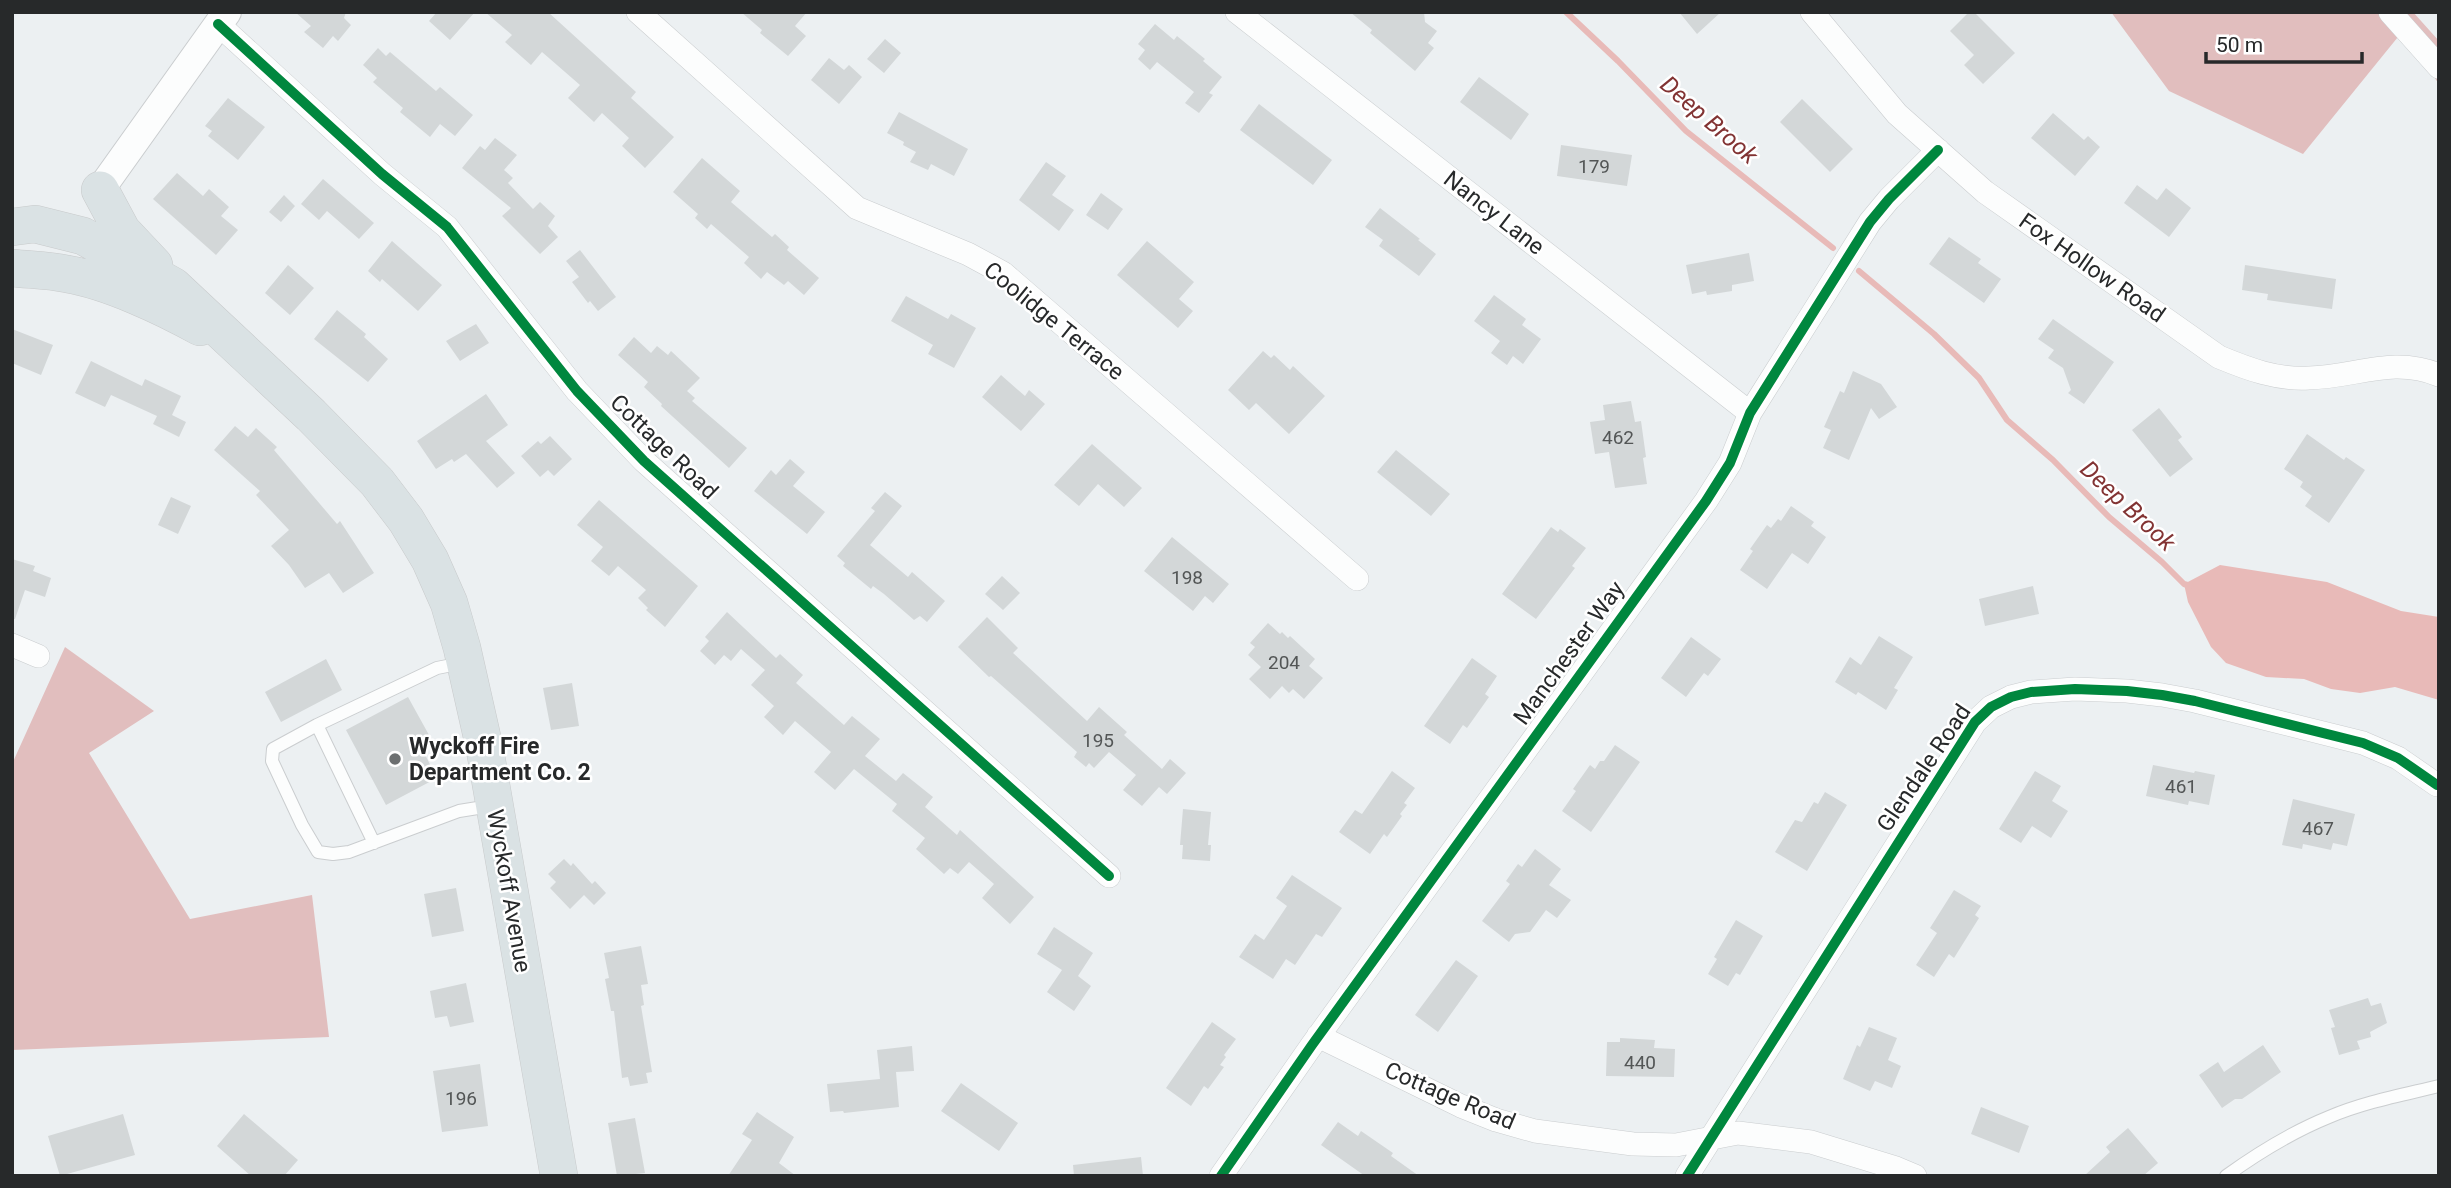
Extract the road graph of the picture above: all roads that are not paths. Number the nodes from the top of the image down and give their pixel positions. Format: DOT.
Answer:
graph roads {
  1 [pos="638,12"];
  2 [pos="1237,12"];
  3 [pos="1812,12"];
  4 [pos="2390,12"];
  5 [pos="223,18"];
  6 [pos="2439,67"];
  7 [pos="1938,150"];
  8 [pos="100,190"];
  9 [pos="12,227"];
  10 [pos="82,236"];
  11 [pos="12,268"];
  12 [pos="68,274"];
  13 [pos="173,286"];
  14 [pos="241,350"];
  15 [pos="2439,375"];
  16 [pos="1750,413"];
  17 [pos="1357,579"];
  18 [pos="12,645"];
  19 [pos="38,656"];
  20 [pos="465,662"];
  21 [pos="317,725"];
  22 [pos="2437,785"];
  23 [pos="494,805"];
  24 [pos="374,843"];
  25 [pos="1109,876"];
  26 [pos="1318,1036"];
  27 [pos="2439,1086"];
  28 [pos="1712,1138"];
  29 [pos="559,1176"];
  30 [pos="1222,1176"];
  31 [pos="1688,1176"];
  32 [pos="1914,1176"];
  33 [pos="2226,1176"];
  1 -- 17 [label="street, Coolidge Terrace"];
  2 -- 16 [label="street, Nancy Lane"];
  3 -- 7 [label="street, Fox Hollow Road"];
  4 -- 6 [label="street"];
  5 -- 8 [label="street"];
  5 -- 25 [label="street, Cottage Road"];
  7 -- 15 [label="street, Fox Hollow Road"];
  7 -- 16 [label="street, Manchester Way"];
  8 -- 10 [label="main road"];
  8 -- 13 [label="main road"];
  9 -- 10 [label="main road, Wyckoff Avenue"];
  10 -- 12 [label="main road"];
  10 -- 13 [label="main road, Wyckoff Avenue"];
  11 -- 12 [label="main road, Wyckoff Avenue"];
  12 -- 14 [label="main road, Wyckoff Avenue"];
  13 -- 14 [label="main road, Wyckoff Avenue"];
  14 -- 20 [label="main road, Wyckoff Avenue"];
  16 -- 26 [label="street, Manchester Way"];
  18 -- 19 [label="street"];
  20 -- 21 [label="lane"];
  20 -- 23 [label="main road, Wyckoff Avenue"];
  21 -- 24 [label="lane"];
  21 -- 24 [label="lane"];
  22 -- 28 [label="street, Glendale Road"];
  23 -- 24 [label="lane"];
  23 -- 29 [label="main road, Wyckoff Avenue"];
  26 -- 28 [label="street, Cottage Road"];
  26 -- 30 [label="street, Manchester Way"];
  27 -- 33 [label="lane"];
  28 -- 31 [label="street, Glendale Road"];
  28 -- 32 [label="street, Cottage Road"];
}
